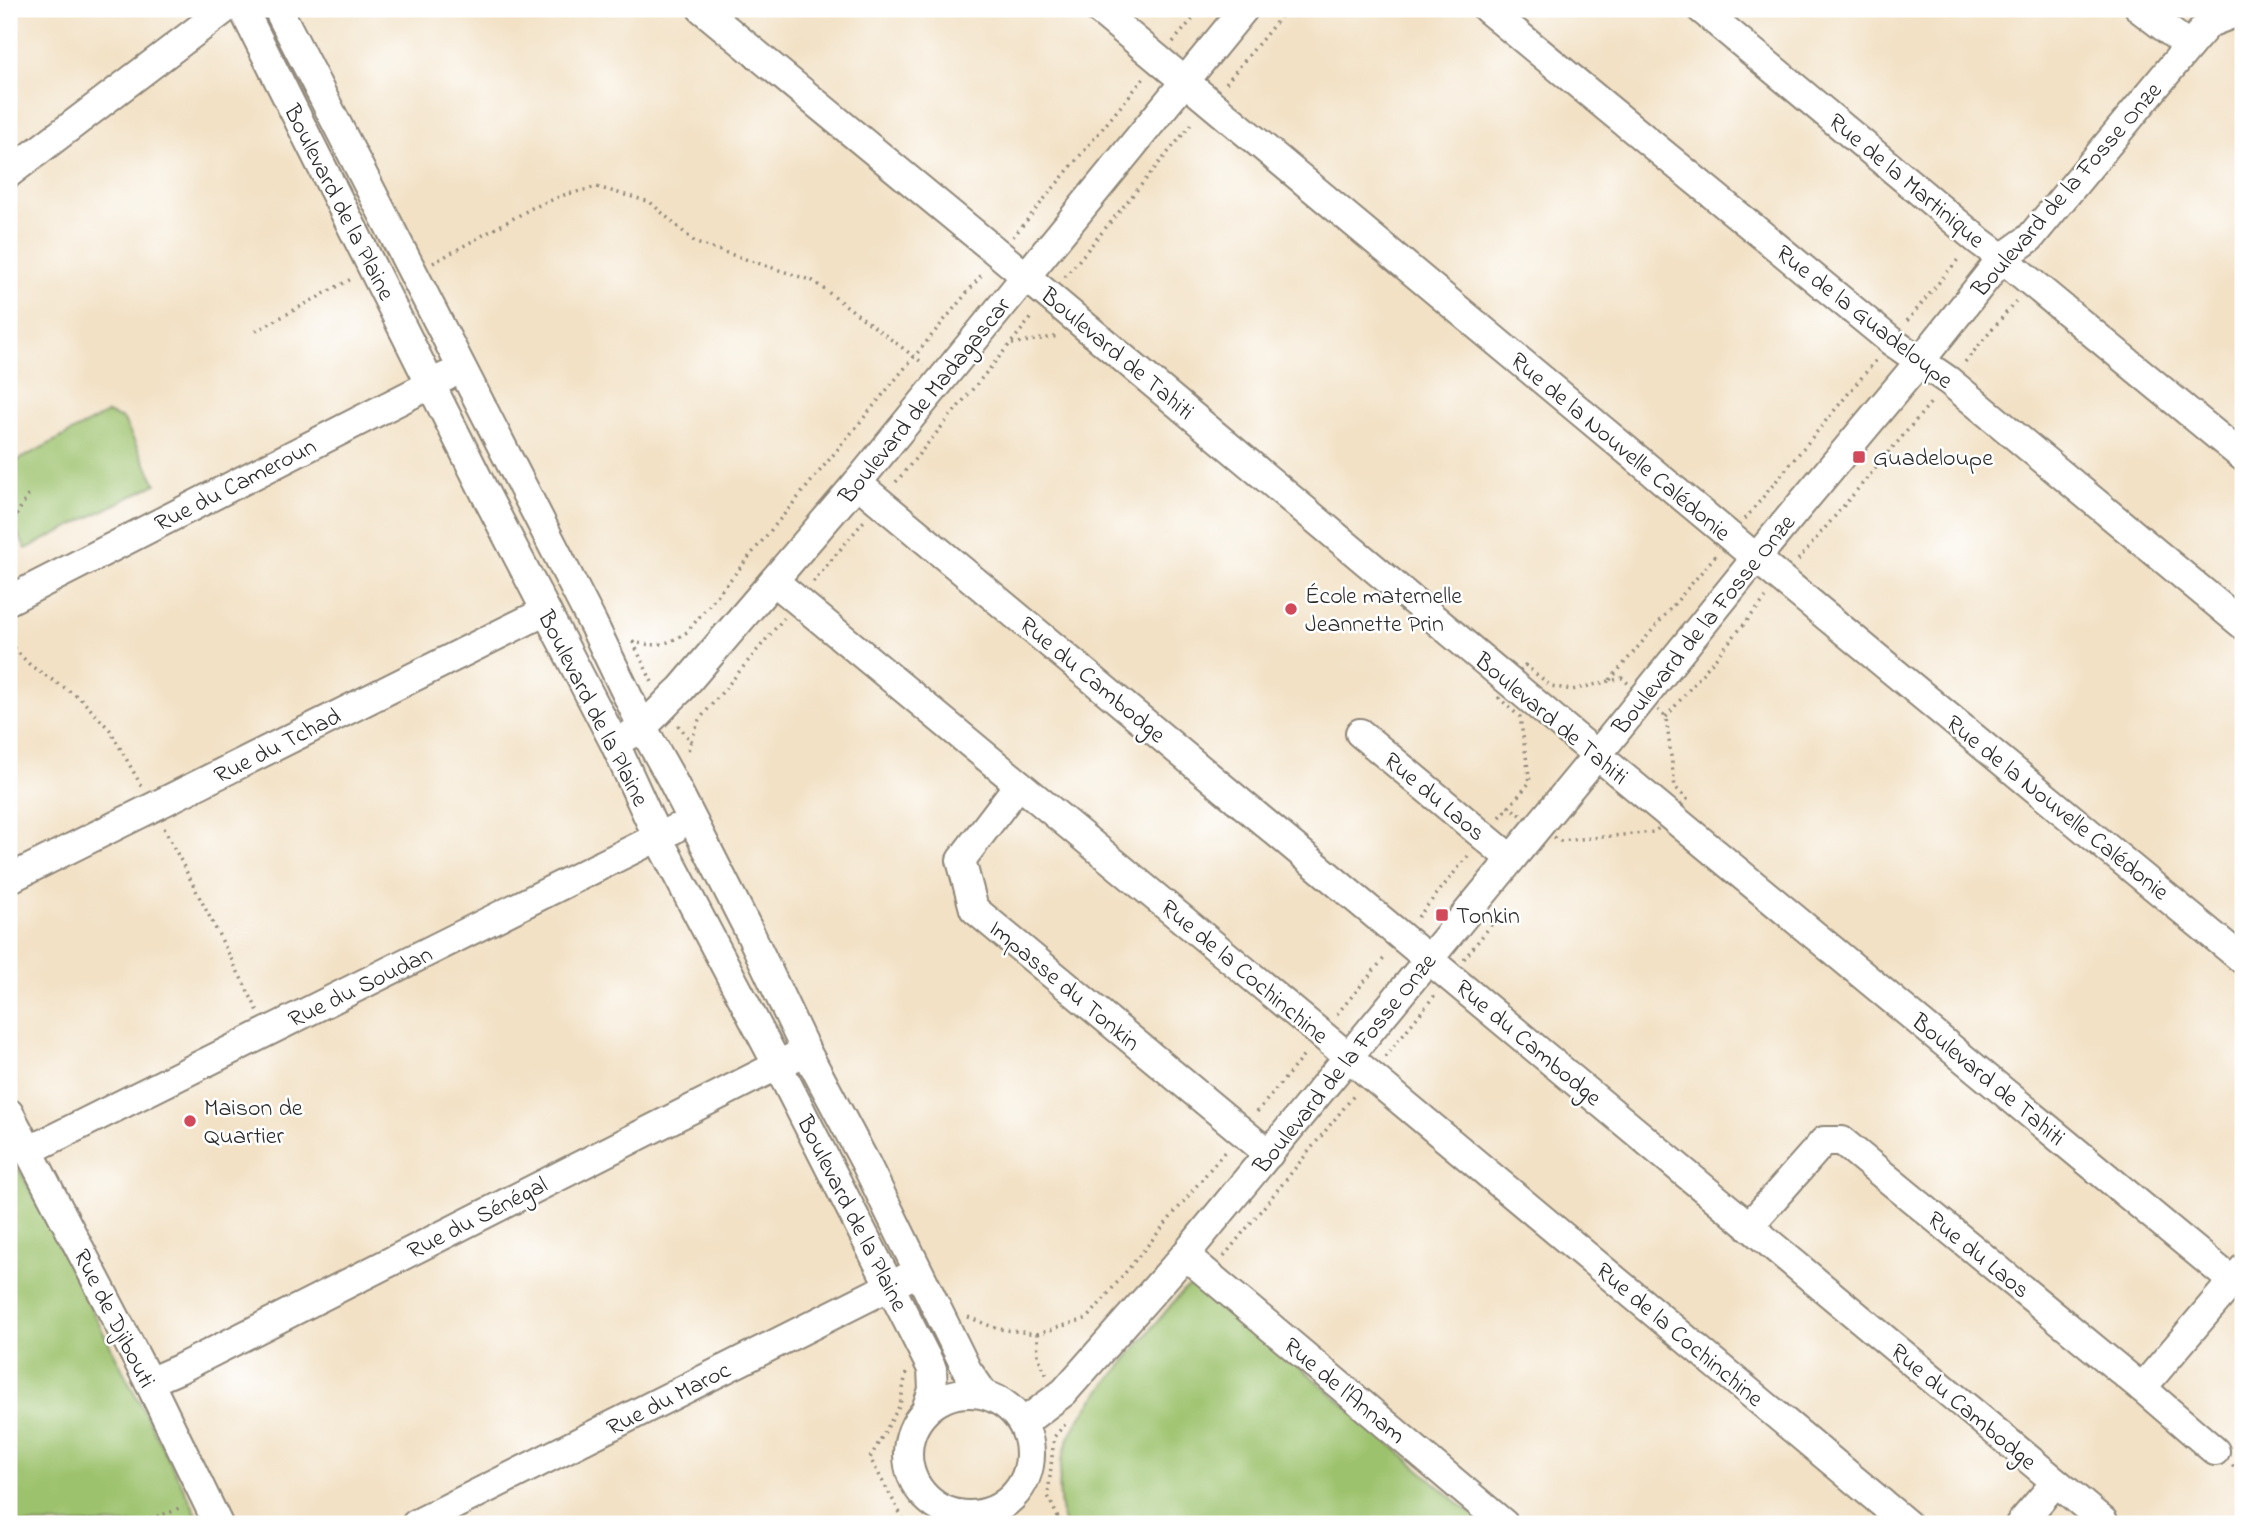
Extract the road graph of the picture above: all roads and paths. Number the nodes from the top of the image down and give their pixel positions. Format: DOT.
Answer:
graph roads {
  1 [pos="225,9"];
  2 [pos="243,9"];
  3 [pos="278,9"];
  4 [pos="702,9"];
  5 [pos="1098,9"];
  6 [pos="1201,9"];
  7 [pos="1244,9"];
  8 [pos="1287,9"];
  9 [pos="1487,9"];
  10 [pos="1701,9"];
  11 [pos="2140,9"];
  12 [pos="2241,13"];
  13 [pos="2189,46"];
  14 [pos="1160,59"];
  15 [pos="1185,80"];
  16 [pos="1210,102"];
  17 [pos="9,173"];
  18 [pos="1976,238"];
  19 [pos="999,254"];
  20 [pos="2002,258"];
  21 [pos="373,268"];
  22 [pos="414,273"];
  23 [pos="1025,276"];
  24 [pos="2032,282"];
  25 [pos="1049,296"];
  26 [pos="1090,330"];
  27 [pos="256,331"];
  28 [pos="1891,341"];
  29 [pos="1010,344"];
  30 [pos="914,356"];
  31 [pos="1920,360"];
  32 [pos="462,368"];
  33 [pos="942,378"];
  34 [pos="1949,381"];
  35 [pos="431,385"];
  36 [pos="2243,457"];
  37 [pos="857,483"];
  38 [pos="30,492"];
  39 [pos="880,502"];
  40 [pos="9,527"];
  41 [pos="1730,537"];
  42 [pos="1756,558"];
  43 [pos="1782,580"];
  44 [pos="774,581"];
  45 [pos="9,600"];
  46 [pos="798,601"];
  47 [pos="546,611"];
  48 [pos="2243,625"];
  49 [pos="632,642"];
  50 [pos="1609,681"];
  51 [pos="1666,717"];
  52 [pos="643,728"];
  53 [pos="1360,733"];
  54 [pos="691,741"];
  55 [pos="615,744"];
  56 [pos="1597,755"];
  57 [pos="1019,784"];
  58 [pos="1509,807"];
  59 [pos="692,819"];
  60 [pos="1484,837"];
  61 [pos="658,838"];
  62 [pos="1511,859"];
  63 [pos="9,879"];
  64 [pos="750,933"];
  65 [pos="1402,936"];
  66 [pos="718,951"];
  67 [pos="1429,959"];
  68 [pos="2243,960"];
  69 [pos="1321,1034"];
  70 [pos="806,1051"];
  71 [pos="1349,1057"];
  72 [pos="778,1064"];
  73 [pos="9,1113"];
  74 [pos="1241,1131"];
  75 [pos="28,1151"];
  76 [pos="1269,1154"];
  77 [pos="864,1162"];
  78 [pos="835,1178"];
  79 [pos="1749,1226"];
  80 [pos="1185,1255"];
  81 [pos="919,1272"];
  82 [pos="2240,1280"];
  83 [pos="890,1286"];
  84 [pos="963,1312"];
  85 [pos="1037,1334"];
  86 [pos="908,1364"];
  87 [pos="149,1382"];
  88 [pos="2142,1388"];
  89 [pos="1064,1392"];
  90 [pos="985,1394"];
  91 [pos="926,1409"];
  92 [pos="1023,1423"];
  93 [pos="2215,1451"];
  94 [pos="2056,1482"];
  95 [pos="203,1495"];
  96 [pos="1008,1515"];
  97 [pos="940,1517"];
  98 [pos="2103,1521"];
  99 [pos="130,1524"];
  100 [pos="218,1524"];
  101 [pos="416,1524"];
  102 [pos="906,1524"];
  103 [pos="1061,1524"];
  104 [pos="1504,1524"];
  105 [pos="1907,1524"];
  106 [pos="2020,1524"];
  1 -- 17 [label="street"];
  2 -- 21 [label="street, Boulevard de la Plaine"];
  3 -- 22 [label="street, Boulevard de la Plaine"];
  4 -- 19 [label="street, Boulevard de Tahiti"];
  5 -- 14 [label="street, Rue de la Nouvelle Calédonie"];
  6 -- 14 [label="path"];
  7 -- 15 [label="street, Boulevard de Madagascar"];
  8 -- 16 [label="path"];
  9 -- 28 [label="street, Rue de la Guadeloupe"];
  10 -- 18 [label="street, Rue de la Martinique"];
  11 -- 13 [label="street"];
  12 -- 13 [label="street, Boulevard de la Fosse Onze"];
  13 -- 20 [label="street, Boulevard de la Fosse Onze"];
  14 -- 15 [label="street, Rue de la Nouvelle Calédonie"];
  14 -- 19 [label="path"];
  15 -- 16 [label="street, Rue de la Nouvelle Calédonie"];
  15 -- 23 [label="street, Boulevard de Madagascar"];
  16 -- 25 [label="path"];
  16 -- 41 [label="street, Rue de la Nouvelle Calédonie"];
  18 -- 20 [label="street, Rue de la Martinique"];
  18 -- 28 [label="path"];
  19 -- 23 [label="street, Boulevard de Tahiti"];
  19 -- 30 [label="path"];
  20 -- 24 [label="street, Rue de la Martinique"];
  20 -- 31 [label="street, Boulevard de la Fosse Onze"];
  21 -- 27 [label="path"];
  21 -- 35 [label="street, Boulevard de la Plaine"];
  22 -- 30 [label="path"];
  22 -- 32 [label="street, Boulevard de la Plaine"];
  23 -- 25 [label="street, Boulevard de Tahiti"];
  23 -- 33 [label="street, Boulevard de Madagascar"];
  24 -- 34 [label="path"];
  24 -- 36 [label="street, Rue de la Martinique"];
  25 -- 26 [label="street, Boulevard de Tahiti"];
  25 -- 29 [label="path"];
  26 -- 29 [label="path"];
  26 -- 56 [label="street, Boulevard de Tahiti"];
  28 -- 31 [label="street, Rue de la Guadeloupe"];
  28 -- 41 [label="path"];
  29 -- 39 [label="path"];
  30 -- 33 [label="path"];
  30 -- 49 [label="path"];
  31 -- 34 [label="street, Rue de la Guadeloupe"];
  31 -- 42 [label="street, Boulevard de la Fosse Onze"];
  32 -- 35 [label="street, Rue du Cameroun"];
  32 -- 52 [label="street, Boulevard de la Plaine"];
  33 -- 37 [label="street, Boulevard de Madagascar"];
  34 -- 43 [label="path"];
  34 -- 48 [label="street, Rue de la Guadeloupe"];
  35 -- 45 [label="street, Rue du Cameroun"];
  35 -- 47 [label="street, Boulevard de la Plaine"];
  37 -- 39 [label="street, Rue du Cambodge"];
  37 -- 44 [label="street, Boulevard de Madagascar"];
  38 -- 40 [label="path"];
  39 -- 46 [label="path"];
  39 -- 65 [label="street, Rue du Cambodge"];
  41 -- 42 [label="street, Rue de la Nouvelle Calédonie"];
  41 -- 50 [label="path"];
  42 -- 43 [label="street, Rue de la Nouvelle Calédonie"];
  42 -- 56 [label="street, Boulevard de la Fosse Onze"];
  43 -- 51 [label="path"];
  43 -- 68 [label="street, Rue de la Nouvelle Calédonie"];
  44 -- 46 [label="street, Rue de la Cochinchine"];
  44 -- 52 [label="street, Boulevard de Madagascar"];
  46 -- 54 [label="path"];
  46 -- 57 [label="street, Rue de la Cochinchine"];
  47 -- 55 [label="street, Boulevard de la Plaine"];
  47 -- 63 [label="street, Rue du Tchad"];
  52 -- 55 [label="street, Boulevard de Madagascar"];
  52 -- 59 [label="street, Boulevard de la Plaine"];
  53 -- 60 [label="street, Rue du Laos"];
  55 -- 61 [label="street, Boulevard de la Plaine"];
  56 -- 62 [label="street, Boulevard de la Fosse Onze"];
  56 -- 82 [label="street, Boulevard de Tahiti"];
  57 -- 69 [label="street, Rue de la Cochinchine"];
  57 -- 74 [label="street, Impasse du Tonkin"];
  58 -- 60 [label="path"];
  59 -- 61 [label="street, Rue du Soudan"];
  59 -- 64 [label="street, Boulevard de la Plaine"];
  60 -- 62 [label="street, Rue du Laos"];
  60 -- 65 [label="path"];
  61 -- 66 [label="street, Boulevard de la Plaine"];
  61 -- 75 [label="street, Rue du Soudan"];
  62 -- 67 [label="street, Boulevard de la Fosse Onze"];
  64 -- 66 [label="street"];
  64 -- 70 [label="street, Boulevard de la Plaine"];
  65 -- 67 [label="street, Rue du Cambodge"];
  65 -- 69 [label="path"];
  66 -- 72 [label="street, Boulevard de la Plaine"];
  67 -- 71 [label="street, Boulevard de la Fosse Onze"];
  67 -- 79 [label="street, Rue du Cambodge"];
  69 -- 71 [label="street, Rue de la Cochinchine"];
  69 -- 74 [label="path"];
  70 -- 72 [label="street, Rue du Sénégal"];
  70 -- 77 [label="street, Boulevard de la Plaine"];
  71 -- 76 [label="street, Boulevard de la Fosse Onze"];
  71 -- 105 [label="street, Rue de la Cochinchine"];
  72 -- 78 [label="street, Boulevard de la Plaine"];
  72 -- 87 [label="street, Rue du Sénégal"];
  73 -- 75 [label="street, Rue de Djibouti"];
  74 -- 76 [label="street, Impasse du Tonkin"];
  74 -- 85 [label="path"];
  75 -- 87 [label="street, Rue de Djibouti"];
  76 -- 80 [label="street, Boulevard de la Fosse Onze"];
  77 -- 78 [label="street"];
  77 -- 81 [label="street, Boulevard de la Plaine"];
  78 -- 83 [label="street, Boulevard de la Plaine"];
  79 -- 88 [label="street, Rue du Laos"];
  79 -- 94 [label="street, Rue du Cambodge"];
  80 -- 89 [label="street, Boulevard de la Fosse Onze"];
  80 -- 104 [label="street, Rue de l'Annam"];
  81 -- 83 [label="street, Rue du Maroc"];
  81 -- 90 [label="street, Boulevard de la Plaine"];
  82 -- 88 [label="street"];
  83 -- 91 [label="street, Boulevard de la Plaine"];
  83 -- 101 [label="street, Rue du Maroc"];
  84 -- 85 [label="path"];
  85 -- 89 [label="path"];
  86 -- 102 [label="path"];
  87 -- 95 [label="street, Rue de Djibouti"];
  88 -- 93 [label="street, Rue du Laos"];
  89 -- 92 [label="street, Boulevard de la Fosse Onze"];
  89 -- 103 [label="path"];
  90 -- 91 [label="street"];
  90 -- 92 [label="street"];
  91 -- 97 [label="street"];
  92 -- 96 [label="street"];
  94 -- 98 [label="street, Rue du Cambodge"];
  94 -- 106 [label="street"];
  95 -- 99 [label="path"];
  95 -- 100 [label="street, Rue de Djibouti"];
  96 -- 97 [label="street"];
}
